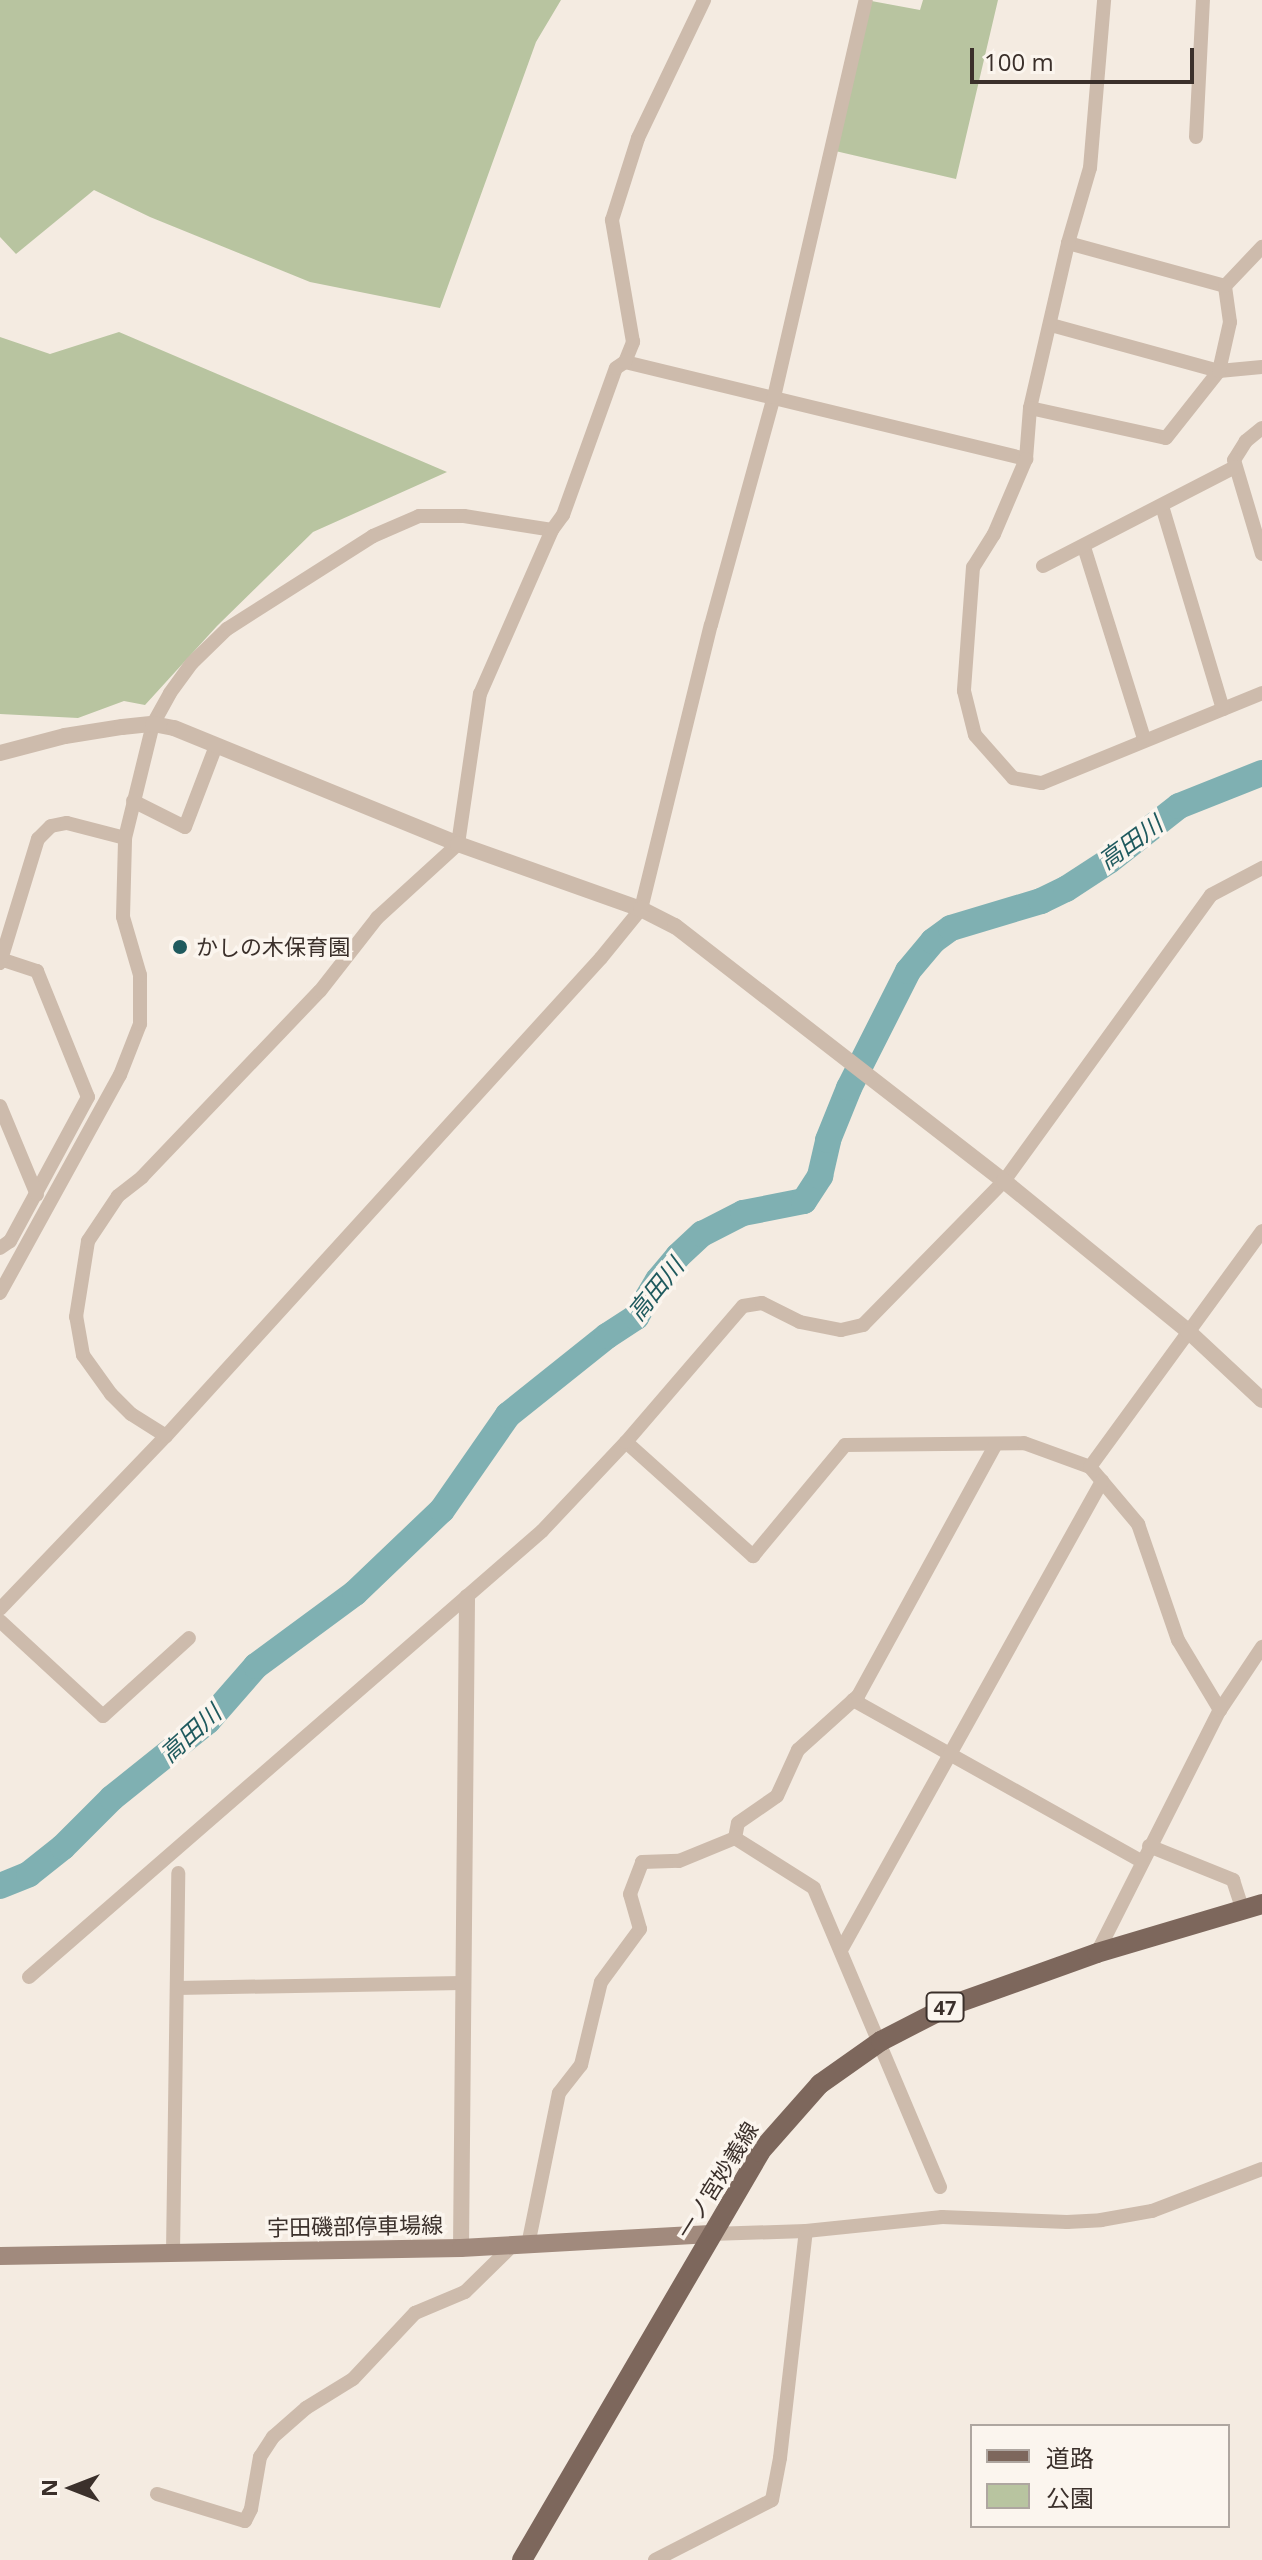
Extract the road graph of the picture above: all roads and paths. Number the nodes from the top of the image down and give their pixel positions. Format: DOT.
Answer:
graph roads {
  1 [pos="704,0"];
  2 [pos="866,0"];
  3 [pos="1104,0"];
  4 [pos="1203,0"];
  5 [pos="1196,137"];
  6 [pos="1068,243"];
  7 [pos="1262,247"];
  8 [pos="1225,286"];
  9 [pos="1051,325"];
  10 [pos="625,362"];
  11 [pos="1262,367"];
  12 [pos="1219,371"];
  13 [pos="774,397"];
  14 [pos="1030,408"];
  15 [pos="1262,428"];
  16 [pos="1026,459"];
  17 [pos="1235,467"];
  18 [pos="1162,506"];
  19 [pos="552,530"];
  20 [pos="1084,547"];
  21 [pos="1262,554"];
  22 [pos="1043,566"];
  23 [pos="1262,693"];
  24 [pos="1223,709"];
  25 [pos="153,724"];
  26 [pos="1144,738"];
  27 [pos="216,746"];
  28 [pos="0,753"];
  29 [pos="133,801"];
  30 [pos="125,838"];
  31 [pos="458,844"];
  32 [pos="1262,868"];
  33 [pos="641,909"];
  34 [pos="0,960"];
  35 [pos="0,1106"];
  36 [pos="1004,1181"];
  37 [pos="37,1195"];
  38 [pos="1262,1231"];
  39 [pos="0,1248"];
  40 [pos="0,1293"];
  41 [pos="1188,1331"];
  42 [pos="1262,1400"];
  43 [pos="166,1436"];
  44 [pos="626,1442"];
  45 [pos="996,1444"];
  46 [pos="1090,1467"];
  47 [pos="1102,1481"];
  48 [pos="467,1597"];
  49 [pos="0,1609"];
  50 [pos="0,1621"];
  51 [pos="189,1638"];
  52 [pos="1262,1647"];
  53 [pos="853,1700"];
  54 [pos="1220,1710"];
  55 [pos="951,1754"];
  56 [pos="735,1838"];
  57 [pos="1149,1846"];
  58 [pos="1141,1861"];
  59 [pos="178,1873"];
  60 [pos="1253,1907"];
  61 [pos="841,1950"];
  62 [pos="1097,1953"];
  63 [pos="29,1977"];
  64 [pos="462,1983"];
  65 [pos="177,1988"];
  66 [pos="881,2041"];
  67 [pos="1262,2169"];
  68 [pos="940,2187"];
  69 [pos="806,2231"];
  70 [pos="711,2234"];
  71 [pos="521,2245"];
  72 [pos="461,2248"];
  73 [pos="173,2253"];
  74 [pos="0,2256"];
  75 [pos="157,2494"];
  76 [pos="522,2560"];
  77 [pos="655,2560"];
  1 -- 10 [label="street"];
  2 -- 13 [label="street"];
  3 -- 6 [label="street"];
  4 -- 5 [label="street"];
  6 -- 8 [label="street"];
  6 -- 9 [label="street"];
  7 -- 8 [label="street"];
  8 -- 12 [label="street"];
  9 -- 12 [label="street"];
  9 -- 14 [label="street"];
  10 -- 13 [label="street"];
  10 -- 19 [label="street"];
  11 -- 12 [label="street"];
  12 -- 14 [label="street"];
  13 -- 16 [label="street"];
  13 -- 33 [label="street"];
  14 -- 16 [label="street"];
  15 -- 17 [label="street"];
  16 -- 26 [label="street"];
  17 -- 18 [label="street"];
  17 -- 21 [label="street"];
  18 -- 20 [label="street"];
  18 -- 24 [label="street"];
  19 -- 25 [label="street"];
  19 -- 31 [label="street"];
  20 -- 22 [label="street"];
  20 -- 26 [label="street"];
  23 -- 24 [label="street"];
  24 -- 26 [label="street"];
  25 -- 27 [label="street"];
  25 -- 28 [label="street"];
  25 -- 29 [label="street"];
  27 -- 29 [label="street"];
  27 -- 31 [label="street"];
  29 -- 30 [label="street"];
  30 -- 34 [label="street"];
  30 -- 40 [label="street"];
  31 -- 33 [label="street"];
  31 -- 43 [label="street"];
  32 -- 36 [label="street"];
  33 -- 36 [label="street"];
  33 -- 43 [label="street"];
  34 -- 37 [label="street"];
  35 -- 37 [label="street"];
  36 -- 41 [label="street"];
  36 -- 44 [label="street"];
  37 -- 39 [label="street"];
  38 -- 41 [label="street"];
  41 -- 42 [label="street"];
  41 -- 46 [label="street"];
  43 -- 49 [label="street"];
  44 -- 45 [label="street"];
  44 -- 48 [label="street"];
  45 -- 46 [label="street"];
  45 -- 53 [label="street"];
  46 -- 47 [label="street"];
  47 -- 54 [label="street"];
  47 -- 55 [label="street"];
  48 -- 63 [label="street"];
  48 -- 64 [label="street"];
  50 -- 51 [label="street"];
  52 -- 54 [label="street"];
  53 -- 55 [label="street"];
  53 -- 56 [label="street"];
  54 -- 57 [label="street"];
  55 -- 58 [label="street"];
  55 -- 61 [label="street"];
  56 -- 61 [label="street"];
  56 -- 71 [label="street"];
  57 -- 58 [label="street"];
  57 -- 60 [label="street"];
  58 -- 62 [label="street"];
  59 -- 65 [label="street"];
  60 -- 62 [label="main road, 一ノ宮妙義線 / 47"];
  61 -- 66 [label="street"];
  62 -- 66 [label="main road, 一ノ宮妙義線 / 47"];
  64 -- 65 [label="street"];
  64 -- 72 [label="street"];
  65 -- 73 [label="street"];
  66 -- 68 [label="street"];
  66 -- 70 [label="main road, 一ノ宮妙義線 / 47"];
  67 -- 69 [label="street"];
  69 -- 70 [label="street"];
  69 -- 77 [label="street"];
  70 -- 71 [label="main road, 宇田磯部停車場線"];
  70 -- 76 [label="main road, 一ノ宮妙義線 / 47"];
  71 -- 72 [label="main road, 宇田磯部停車場線"];
  71 -- 75 [label="street"];
  72 -- 73 [label="main road, 宇田磯部停車場線"];
  73 -- 74 [label="main road, 宇田磯部停車場線"];
}
